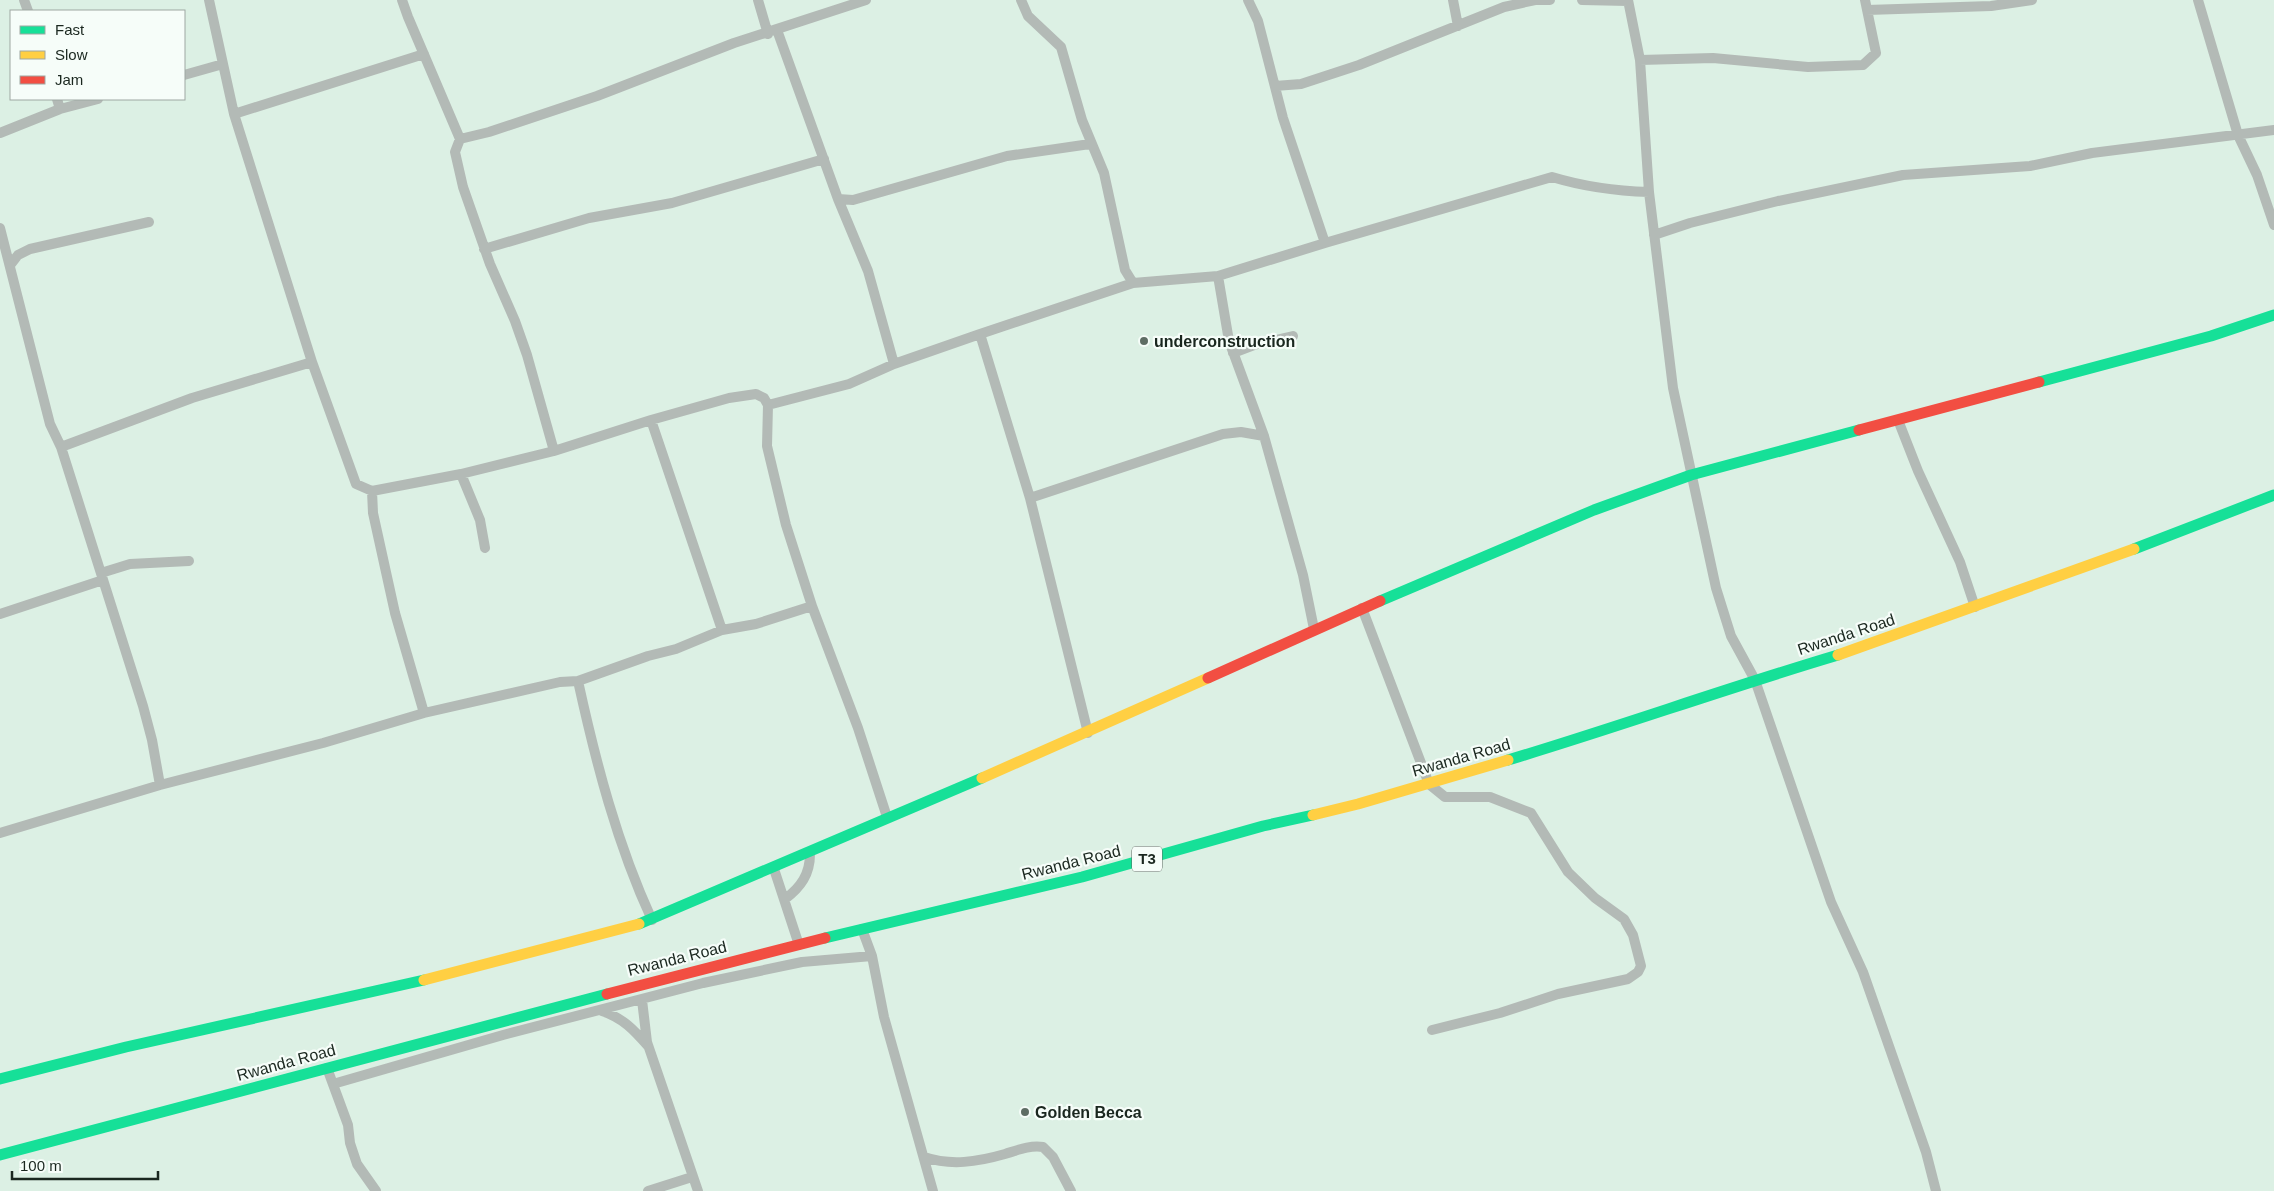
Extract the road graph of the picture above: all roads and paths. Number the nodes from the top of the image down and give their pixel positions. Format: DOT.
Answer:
graph roads {
  1 [pos="209,0"];
  2 [pos="402,0"];
  3 [pos="758,0"];
  4 [pos="866,0"];
  5 [pos="1021,0"];
  6 [pos="1248,0"];
  7 [pos="1453,0"];
  8 [pos="1550,0"];
  9 [pos="1582,0"];
  10 [pos="2032,0"];
  11 [pos="2198,0"];
  12 [pos="1628,1"];
  13 [pos="1866,5"];
  14 [pos="1458,26"];
  15 [pos="772,32"];
  16 [pos="424,54"];
  17 [pos="1640,60"];
  18 [pos="223,64"];
  19 [pos="185,75"];
  20 [pos="1275,86"];
  21 [pos="57,100"];
  22 [pos="94,100"];
  23 [pos="60,109"];
  24 [pos="234,114"];
  25 [pos="2274,130"];
  26 [pos="0,133"];
  27 [pos="2238,135"];
  28 [pos="460,139"];
  29 [pos="1090,144"];
  30 [pos="824,159"];
  31 [pos="1649,192"];
  32 [pos="838,199"];
  33 [pos="149,222"];
  34 [pos="2274,225"];
  35 [pos="0,228"];
  36 [pos="1654,235"];
  37 [pos="1324,243"];
  38 [pos="484,249"];
  39 [pos="10,264"];
  40 [pos="1218,276"];
  41 [pos="1133,283"];
  42 [pos="2274,315"];
  43 [pos="980,334"];
  44 [pos="1293,336"];
  45 [pos="1233,353"];
  46 [pos="312,362"];
  47 [pos="894,364"];
  48 [pos="768,404"];
  49 [pos="651,420"];
  50 [pos="1898,420"];
  51 [pos="1264,436"];
  52 [pos="61,447"];
  53 [pos="554,451"];
  54 [pos="461,474"];
  55 [pos="1691,475"];
  56 [pos="372,491"];
  57 [pos="2274,496"];
  58 [pos="1030,498"];
  59 [pos="485,548"];
  60 [pos="189,561"];
  61 [pos="102,576"];
  62 [pos="812,606"];
  63 [pos="1975,607"];
  64 [pos="1362,608"];
  65 [pos="0,614"];
  66 [pos="1314,629"];
  67 [pos="722,630"];
  68 [pos="1755,680"];
  69 [pos="578,681"];
  70 [pos="424,713"];
  71 [pos="1088,733"];
  72 [pos="1429,784"];
  73 [pos="160,785"];
  74 [pos="888,818"];
  75 [pos="0,833"];
  76 [pos="810,854"];
  77 [pos="774,869"];
  78 [pos="785,899"];
  79 [pos="652,920"];
  80 [pos="862,929"];
  81 [pos="800,945"];
  82 [pos="872,956"];
  83 [pos="642,1000"];
  84 [pos="602,1011"];
  85 [pos="1432,1030"];
  86 [pos="649,1048"];
  87 [pos="327,1068"];
  88 [pos="0,1079"];
  89 [pos="333,1084"];
  90 [pos="0,1155"];
  91 [pos="924,1157"];
  92 [pos="692,1177"];
  93 [pos="376,1191"];
  94 [pos="648,1191"];
  95 [pos="698,1191"];
  96 [pos="932,1191"];
  97 [pos="1071,1191"];
  98 [pos="1936,1191"];
  1 -- 18 [label="street"];
  2 -- 16 [label="street"];
  3 -- 15 [label="street"];
  4 -- 15 [label="street"];
  5 -- 29 [label="street"];
  6 -- 20 [label="street"];
  7 -- 14 [label="street"];
  8 -- 14 [label="street"];
  9 -- 12 [label="street"];
  10 -- 13 [label="street"];
  11 -- 27 [label="street"];
  12 -- 17 [label="street"];
  13 -- 17 [label="street"];
  14 -- 20 [label="street"];
  15 -- 28 [label="street"];
  15 -- 30 [label="street"];
  16 -- 24 [label="street"];
  16 -- 28 [label="street"];
  17 -- 31 [label="street"];
  18 -- 19 [label="street"];
  18 -- 24 [label="street"];
  20 -- 37 [label="street"];
  21 -- 23 [label="street"];
  22 -- 23 [label="street"];
  23 -- 26 [label="street"];
  24 -- 46 [label="street"];
  25 -- 27 [label="street"];
  27 -- 34 [label="street"];
  27 -- 36 [label="street"];
  28 -- 38 [label="street"];
  29 -- 32 [label="street"];
  29 -- 41 [label="street"];
  30 -- 32 [label="street"];
  30 -- 38 [label="street"];
  31 -- 36 [label="street"];
  31 -- 37 [label="street"];
  32 -- 47 [label="street"];
  33 -- 39 [label="street"];
  35 -- 39 [label="street"];
  36 -- 55 [label="street"];
  37 -- 40 [label="street"];
  38 -- 53 [label="street"];
  39 -- 52 [label="street"];
  40 -- 41 [label="street"];
  40 -- 45 [label="street"];
  41 -- 43 [label="street"];
  42 -- 50 [label="main road"];
  43 -- 47 [label="street"];
  43 -- 58 [label="street"];
  44 -- 45 [label="street"];
  45 -- 51 [label="street"];
  46 -- 52 [label="street"];
  46 -- 56 [label="street"];
  47 -- 48 [label="street"];
  48 -- 49 [label="street"];
  48 -- 62 [label="street"];
  49 -- 53 [label="street"];
  49 -- 67 [label="street"];
  50 -- 55 [label="main road"];
  50 -- 63 [label="street"];
  51 -- 58 [label="street"];
  51 -- 66 [label="street"];
  52 -- 61 [label="street"];
  53 -- 54 [label="street"];
  54 -- 56 [label="street"];
  54 -- 59 [label="street"];
  55 -- 64 [label="main road"];
  55 -- 68 [label="street"];
  56 -- 70 [label="street"];
  57 -- 63 [label="main road, Rwanda Road / T3"];
  58 -- 71 [label="street"];
  60 -- 61 [label="street"];
  61 -- 65 [label="street"];
  61 -- 73 [label="street"];
  62 -- 67 [label="street"];
  62 -- 74 [label="street"];
  63 -- 68 [label="main road, Rwanda Road / T3"];
  64 -- 66 [label="main road"];
  64 -- 72 [label="street"];
  66 -- 71 [label="main road"];
  67 -- 69 [label="street"];
  68 -- 72 [label="main road, Rwanda Road / T3"];
  68 -- 98 [label="street"];
  69 -- 70 [label="street"];
  69 -- 79 [label="street"];
  70 -- 73 [label="street"];
  71 -- 74 [label="main road"];
  72 -- 80 [label="main road, Rwanda Road / T3"];
  72 -- 85 [label="street"];
  73 -- 75 [label="street"];
  74 -- 76 [label="main road"];
  76 -- 77 [label="main road"];
  76 -- 78 [label="street"];
  77 -- 78 [label="street"];
  77 -- 79 [label="main road"];
  78 -- 81 [label="street"];
  79 -- 88 [label="main road"];
  80 -- 81 [label="main road, Rwanda Road / T3"];
  80 -- 82 [label="street"];
  81 -- 87 [label="main road, Rwanda Road / T3"];
  82 -- 83 [label="street"];
  82 -- 91 [label="street"];
  83 -- 84 [label="street"];
  83 -- 86 [label="street"];
  84 -- 86 [label="street"];
  84 -- 89 [label="street"];
  86 -- 92 [label="street"];
  87 -- 89 [label="street"];
  87 -- 90 [label="main road, Rwanda Road / T3"];
  89 -- 93 [label="street"];
  91 -- 96 [label="street"];
  91 -- 97 [label="street"];
  92 -- 94 [label="street"];
  92 -- 95 [label="street"];
}
